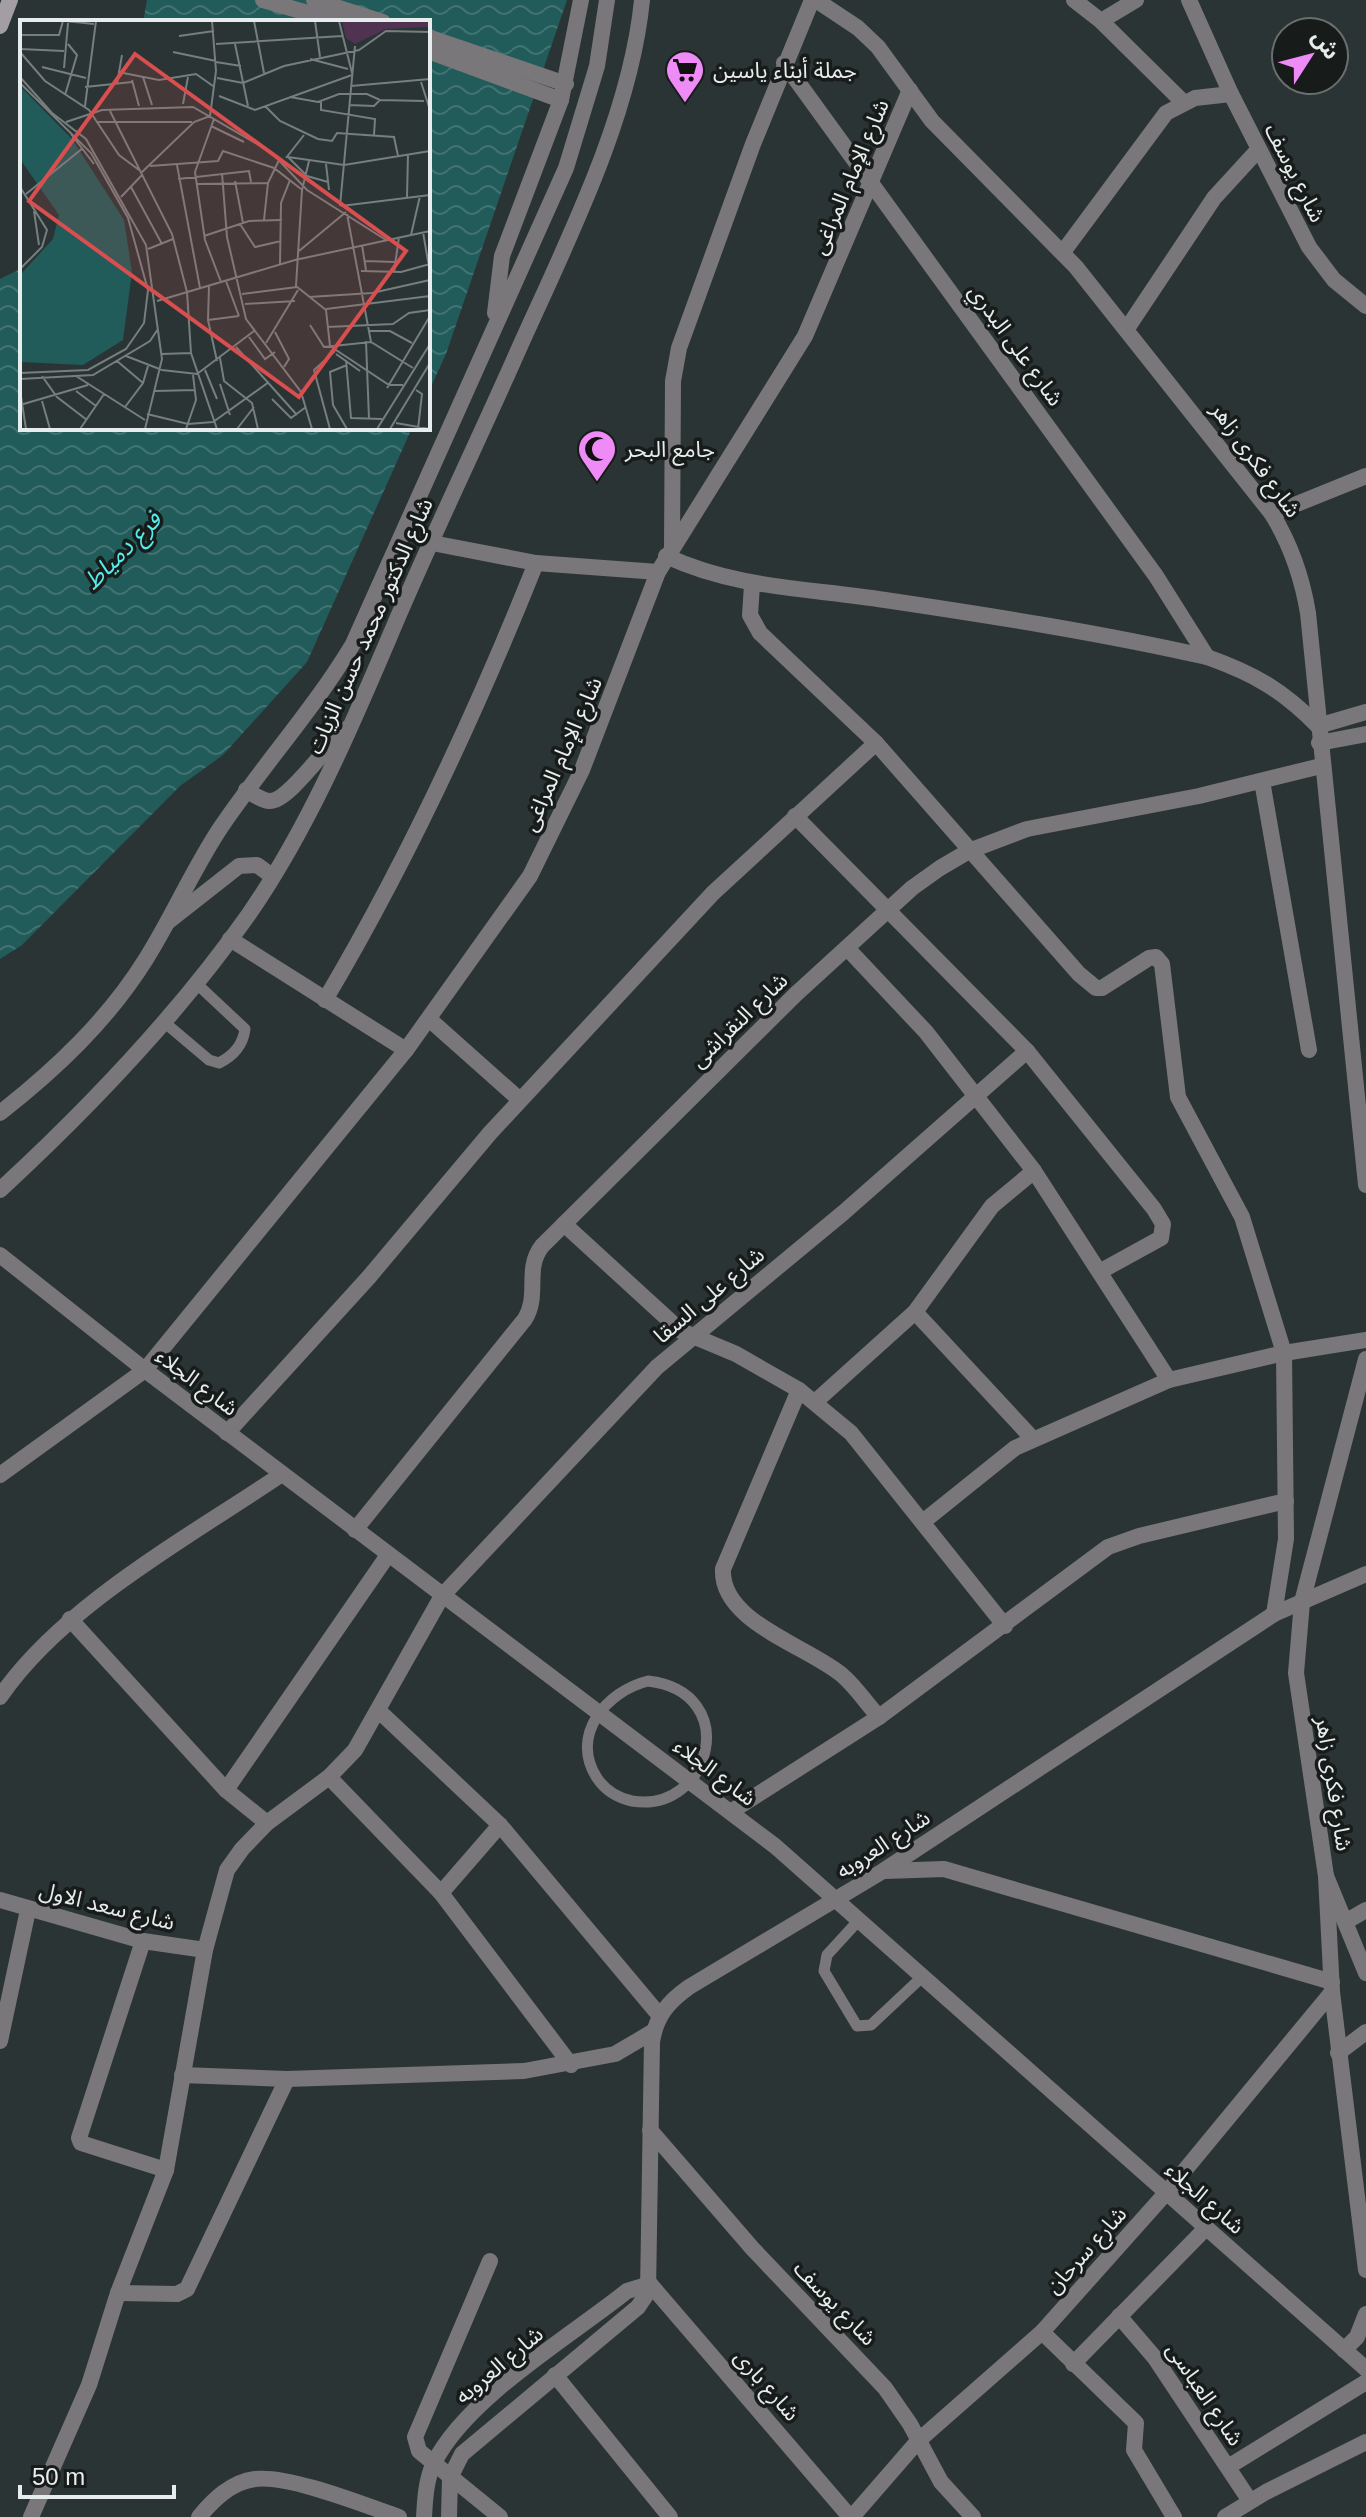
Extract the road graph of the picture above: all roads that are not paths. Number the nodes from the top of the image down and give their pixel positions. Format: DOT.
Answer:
graph roads {
  1 [pos="10,0"];
  2 [pos="263,0"];
  3 [pos="314,0"];
  4 [pos="581,0"];
  5 [pos="607,0"];
  6 [pos="642,0"];
  7 [pos="814,0"];
  8 [pos="1074,0"];
  9 [pos="1136,0"];
  10 [pos="1189,0"];
  11 [pos="332,20"];
  12 [pos="377,20"];
  13 [pos="1101,21"];
  14 [pos="0,26"];
  15 [pos="430,38"];
  16 [pos="430,52"];
  17 [pos="784,63"];
  18 [pos="910,90"];
  19 [pos="564,92"];
  20 [pos="1231,94"];
  21 [pos="1183,102"];
  22 [pos="1258,150"];
  23 [pos="872,184"];
  24 [pos="1063,252"];
  25 [pos="1366,306"];
  26 [pos="495,325"];
  27 [pos="1128,327"];
  28 [pos="1366,476"];
  29 [pos="1272,514"];
  30 [pos="432,543"];
  31 [pos="669,551"];
  32 [pos="536,563"];
  33 [pos="658,572"];
  34 [pos="752,585"];
  35 [pos="1207,657"];
  36 [pos="1366,712"];
  37 [pos="351,726"];
  38 [pos="1318,726"];
  39 [pos="1366,734"];
  40 [pos="876,743"];
  41 [pos="1319,743"];
  42 [pos="1321,766"];
  43 [pos="1262,781"];
  44 [pos="246,790"];
  45 [pos="795,816"];
  46 [pos="969,851"];
  47 [pos="272,876"];
  48 [pos="888,911"];
  49 [pos="169,921"];
  50 [pos="230,939"];
  51 [pos="847,948"];
  52 [pos="197,984"];
  53 [pos="325,1000"];
  54 [pos="429,1019"];
  55 [pos="164,1022"];
  56 [pos="406,1050"];
  57 [pos="1309,1050"];
  58 [pos="1027,1051"];
  59 [pos="975,1093"];
  60 [pos="520,1100"];
  61 [pos="0,1113"];
  62 [pos="1034,1171"];
  63 [pos="1366,1185"];
  64 [pos="0,1190"];
  65 [pos="564,1224"];
  66 [pos="0,1255"];
  67 [pos="1101,1271"];
  68 [pos="915,1312"];
  69 [pos="690,1337"];
  70 [pos="1366,1340"];
  71 [pos="1284,1353"];
  72 [pos="1365,1367"];
  73 [pos="145,1370"];
  74 [pos="1169,1380"];
  75 [pos="799,1390"];
  76 [pos="815,1402"];
  77 [pos="227,1433"];
  78 [pos="1033,1439"];
  79 [pos="282,1474"];
  80 [pos="0,1475"];
  81 [pos="1286,1501"];
  82 [pos="924,1521"];
  83 [pos="355,1530"];
  84 [pos="388,1555"];
  85 [pos="1366,1574"];
  86 [pos="442,1596"];
  87 [pos="1302,1602"];
  88 [pos="1274,1614"];
  89 [pos="70,1619"];
  90 [pos="1005,1626"];
  91 [pos="0,1697"];
  92 [pos="380,1712"];
  93 [pos="599,1712"];
  94 [pos="879,1717"];
  95 [pos="329,1777"];
  96 [pos="691,1780"];
  97 [pos="226,1790"];
  98 [pos="732,1811"];
  99 [pos="267,1823"];
  100 [pos="500,1825"];
  101 [pos="883,1871"];
  102 [pos="1326,1876"];
  103 [pos="441,1893"];
  104 [pos="837,1899"];
  105 [pos="0,1900"];
  106 [pos="28,1910"];
  107 [pos="1366,1910"];
  108 [pos="859,1920"];
  109 [pos="1347,1921"];
  110 [pos="143,1941"];
  111 [pos="205,1950"];
  112 [pos="1366,1973"];
  113 [pos="921,1978"];
  114 [pos="1332,1987"];
  115 [pos="657,2024"];
  116 [pos="1366,2032"];
  117 [pos="0,2041"];
  118 [pos="1338,2053"];
  119 [pos="571,2065"];
  120 [pos="182,2075"];
  121 [pos="287,2079"];
  122 [pos="650,2130"];
  123 [pos="166,2170"];
  124 [pos="1166,2193"];
  125 [pos="1206,2228"];
  126 [pos="490,2261"];
  127 [pos="1366,2270"];
  128 [pos="650,2284"];
  129 [pos="118,2293"];
  130 [pos="1366,2314"];
  131 [pos="1119,2316"];
  132 [pos="1042,2332"];
  133 [pos="1344,2350"];
  134 [pos="1073,2364"];
  135 [pos="1366,2369"];
  136 [pos="555,2375"];
  137 [pos="1366,2382"];
  138 [pos="918,2441"];
  139 [pos="1366,2442"];
  140 [pos="433,2464"];
  141 [pos="1228,2467"];
  142 [pos="450,2478"];
  143 [pos="1250,2501"];
  144 [pos="31,2517"];
  145 [pos="199,2517"];
  146 [pos="399,2517"];
  147 [pos="424,2517"];
  148 [pos="449,2517"];
  149 [pos="500,2517"];
  150 [pos="670,2517"];
  151 [pos="851,2517"];
  152 [pos="973,2517"];
  153 [pos="1174,2517"];
  154 [pos="1225,2517"];
  1 -- 14 [label="main road"];
  2 -- 11 [label="street"];
  3 -- 12 [label="street"];
  4 -- 19 [label="street"];
  5 -- 26 [label="street, شارع الدكتور محمد حسن الزيات"];
  6 -- 30 [label="street, شارع الدكتور محمد حسن الزيات"];
  7 -- 17 [label="street"];
  7 -- 18 [label="street, شارع فكرى زاهر"];
  8 -- 13 [label="street"];
  9 -- 13 [label="street"];
  10 -- 20 [label="street, شارع يوسف"];
  13 -- 21 [label="street"];
  15 -- 19 [label="street"];
  16 -- 19 [label="street"];
  17 -- 23 [label="street, شارع على البدري"];
  17 -- 31 [label="street"];
  18 -- 23 [label="street, شارع الإمام المراغى"];
  18 -- 24 [label="street, شارع فكرى زاهر"];
  19 -- 26 [label="street"];
  20 -- 21 [label="street"];
  20 -- 22 [label="street, شارع يوسف"];
  21 -- 24 [label="street"];
  22 -- 25 [label="street, شارع يوسف"];
  22 -- 27 [label="street"];
  23 -- 31 [label="street, شارع الإمام المراغى"];
  23 -- 35 [label="street, شارع على البدري"];
  24 -- 27 [label="street, شارع فكرى زاهر"];
  26 -- 44 [label="street, شارع الدكتور محمد حسن الزيات"];
  27 -- 29 [label="street, شارع فكرى زاهر"];
  28 -- 29 [label="street"];
  29 -- 38 [label="street, شارع فكرى زاهر"];
  30 -- 32 [label="street"];
  30 -- 37 [label="street, شارع الدكتور محمد حسن الزيات"];
  31 -- 33 [label="street, شارع الإمام المراغى"];
  31 -- 34 [label="street"];
  32 -- 33 [label="street"];
  32 -- 53 [label="street"];
  33 -- 54 [label="street, شارع الإمام المراغى"];
  34 -- 35 [label="street"];
  34 -- 40 [label="street"];
  35 -- 38 [label="street"];
  36 -- 38 [label="street"];
  37 -- 44 [label="street"];
  37 -- 47 [label="street, شارع الدكتور محمد حسن الزيات"];
  38 -- 41 [label="street, شارع فكرى زاهر"];
  39 -- 41 [label="street"];
  40 -- 45 [label="street"];
  40 -- 46 [label="street"];
  41 -- 42 [label="street, شارع فكرى زاهر"];
  42 -- 43 [label="street, شارع النقراشى"];
  42 -- 63 [label="street, شارع فكرى زاهر"];
  43 -- 46 [label="street, شارع النقراشى"];
  43 -- 57 [label="street"];
  44 -- 49 [label="street, شارع الدكتور محمد حسن الزيات"];
  45 -- 48 [label="street"];
  45 -- 60 [label="street"];
  46 -- 48 [label="street, شارع النقراشى"];
  46 -- 71 [label="street"];
  47 -- 49 [label="street"];
  47 -- 50 [label="street, شارع الدكتور محمد حسن الزيات"];
  48 -- 51 [label="street, شارع النقراشى"];
  48 -- 58 [label="street"];
  49 -- 61 [label="street, شارع الدكتور محمد حسن الزيات"];
  50 -- 52 [label="street, شارع الدكتور محمد حسن الزيات"];
  50 -- 53 [label="street"];
  51 -- 59 [label="street"];
  51 -- 65 [label="street, شارع النقراشى"];
  52 -- 55 [label="street, شارع الدكتور محمد حسن الزيات"];
  52 -- 55 [label="lane"];
  53 -- 56 [label="street"];
  54 -- 56 [label="street, شارع الإمام المراغى"];
  54 -- 60 [label="street"];
  55 -- 64 [label="street, شارع الدكتور محمد حسن الزيات"];
  56 -- 73 [label="street, شارع الإمام المراغى"];
  58 -- 59 [label="street, شارع على السقا"];
  58 -- 67 [label="street"];
  59 -- 62 [label="street"];
  59 -- 69 [label="street, شارع على السقا"];
  60 -- 77 [label="street"];
  62 -- 67 [label="street"];
  62 -- 68 [label="street"];
  65 -- 69 [label="street"];
  65 -- 83 [label="street, شارع النقراشى"];
  66 -- 73 [label="street, شارع الجلاء"];
  67 -- 74 [label="street"];
  68 -- 76 [label="street"];
  68 -- 78 [label="street"];
  69 -- 75 [label="street"];
  69 -- 86 [label="street, شارع على السقا"];
  70 -- 71 [label="street"];
  71 -- 74 [label="street"];
  71 -- 81 [label="street"];
  72 -- 87 [label="street, شارع فكرى زاهر"];
  73 -- 77 [label="street, شارع الجلاء"];
  73 -- 80 [label="street, شارع الإمام المراغى"];
  74 -- 78 [label="street"];
  75 -- 76 [label="street"];
  75 -- 94 [label="street"];
  76 -- 82 [label="street"];
  77 -- 79 [label="street, شارع الجلاء"];
  78 -- 82 [label="street"];
  79 -- 83 [label="street, شارع الجلاء"];
  79 -- 89 [label="street"];
  81 -- 88 [label="street"];
  81 -- 90 [label="street"];
  82 -- 90 [label="street"];
  83 -- 84 [label="street, شارع الجلاء"];
  84 -- 86 [label="street, شارع الجلاء"];
  84 -- 97 [label="street"];
  85 -- 87 [label="street, شارع العروبه"];
  86 -- 92 [label="street, شارع على السقا"];
  86 -- 93 [label="street, شارع الجلاء"];
  87 -- 88 [label="street, شارع العروبه"];
  87 -- 102 [label="street, شارع فكرى زاهر"];
  88 -- 101 [label="street, شارع العروبه"];
  89 -- 91 [label="street"];
  89 -- 97 [label="street"];
  90 -- 94 [label="street"];
  92 -- 95 [label="street, شارع على السقا"];
  92 -- 100 [label="street"];
  93 -- 96 [label="street, شارع الجلاء"];
  93 -- 96 [label="lane"];
  93 -- 96 [label="lane"];
  94 -- 98 [label="street"];
  95 -- 99 [label="street, شارع على السقا"];
  95 -- 103 [label="street"];
  96 -- 98 [label="street, شارع الجلاء"];
  97 -- 99 [label="street"];
  98 -- 104 [label="street, شارع الجلاء"];
  99 -- 111 [label="street, شارع على السقا"];
  100 -- 103 [label="street"];
  100 -- 115 [label="street"];
  101 -- 104 [label="street, شارع العروبه"];
  101 -- 114 [label="street"];
  102 -- 109 [label="street"];
  102 -- 114 [label="street, شارع فكرى زاهر"];
  103 -- 119 [label="street"];
  104 -- 108 [label="street, شارع الجلاء"];
  104 -- 115 [label="street, شارع العروبه"];
  105 -- 106 [label="street, شارع سعد الاول"];
  106 -- 110 [label="street, شارع سعد الاول"];
  106 -- 117 [label="street"];
  107 -- 109 [label="street"];
  108 -- 113 [label="street, شارع الجلاء"];
  108 -- 113 [label="lane"];
  109 -- 112 [label="street"];
  110 -- 111 [label="street, شارع سعد الاول"];
  110 -- 123 [label="street"];
  111 -- 120 [label="street, شارع على السقا"];
  113 -- 124 [label="street, شارع الجلاء"];
  114 -- 118 [label="street, شارع فكرى زاهر"];
  114 -- 124 [label="street, شارع سرحان"];
  115 -- 119 [label="street, شارع العروبه"];
  115 -- 122 [label="street"];
  116 -- 118 [label="street"];
  118 -- 127 [label="street, شارع فكرى زاهر"];
  119 -- 121 [label="street, شارع العروبه"];
  120 -- 121 [label="street, شارع العروبه"];
  120 -- 123 [label="street, شارع على السقا"];
  121 -- 129 [label="street"];
  122 -- 128 [label="street"];
  122 -- 138 [label="street, شارع يوسف"];
  123 -- 129 [label="street, شارع على السقا"];
  124 -- 125 [label="street, شارع الجلاء"];
  124 -- 132 [label="street, شارع سرحان"];
  125 -- 131 [label="street"];
  125 -- 133 [label="street, شارع الجلاء"];
  126 -- 140 [label="street"];
  128 -- 136 [label="street, شارع العروبه"];
  128 -- 140 [label="street, شارع العروبه"];
  128 -- 151 [label="street, شارع بارى"];
  129 -- 144 [label="street, شارع على السقا"];
  130 -- 133 [label="street"];
  131 -- 134 [label="street"];
  131 -- 141 [label="street, شارع العباسى"];
  132 -- 134 [label="street"];
  132 -- 138 [label="street, شارع سرحان"];
  133 -- 135 [label="street, شارع الجلاء"];
  134 -- 153 [label="street"];
  136 -- 142 [label="street, شارع العروبه"];
  136 -- 150 [label="street"];
  137 -- 141 [label="street"];
  138 -- 151 [label="street, شارع سرحان"];
  138 -- 152 [label="street, شارع يوسف"];
  139 -- 143 [label="street"];
  140 -- 142 [label="street"];
  140 -- 147 [label="street, شارع العروبه"];
  141 -- 143 [label="street, شارع العباسى"];
  142 -- 148 [label="street"];
  142 -- 149 [label="street"];
  143 -- 154 [label="street"];
  145 -- 146 [label="street"];
}
